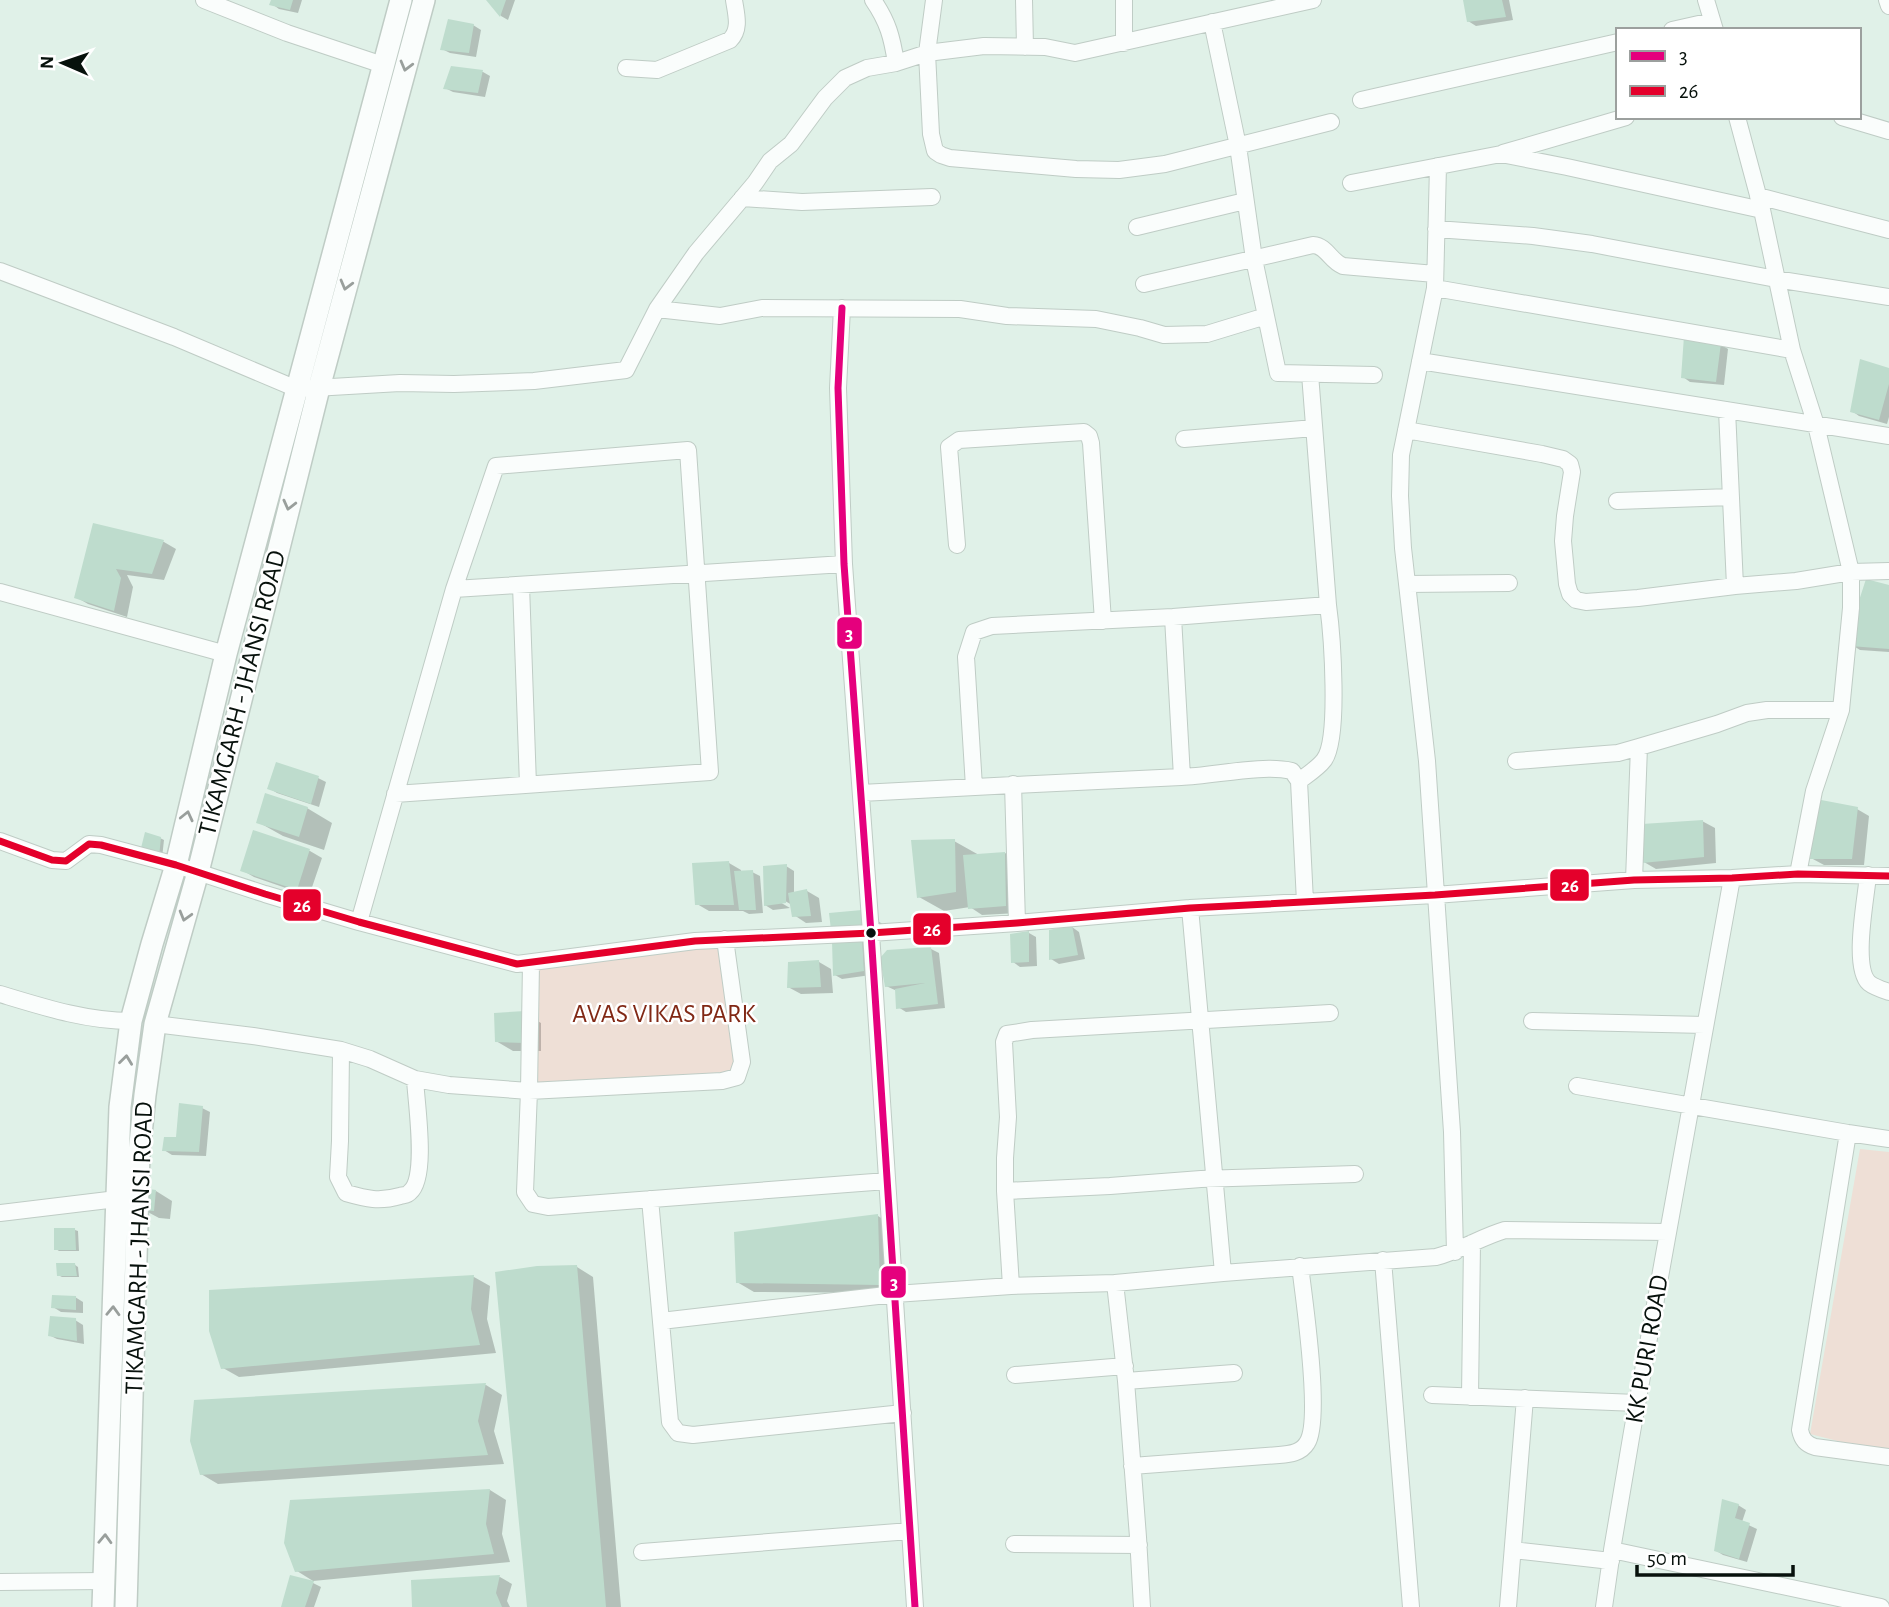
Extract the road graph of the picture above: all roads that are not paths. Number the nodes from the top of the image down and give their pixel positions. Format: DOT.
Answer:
graph roads {
  1 [pos="204,0"];
  2 [pos="401,0"];
  3 [pos="424,0"];
  4 [pos="734,0"];
  5 [pos="873,0"];
  6 [pos="934,0"];
  7 [pos="1024,0"];
  8 [pos="1124,0"];
  9 [pos="1313,0"];
  10 [pos="1706,0"];
  11 [pos="1887,0"];
  12 [pos="1889,6"];
  13 [pos="1212,22"];
  14 [pos="1714,25"];
  15 [pos="1689,28"];
  16 [pos="1616,42"];
  17 [pos="1124,43"];
  18 [pos="1025,47"];
  19 [pos="927,53"];
  20 [pos="896,63"];
  21 [pos="383,65"];
  22 [pos="626,68"];
  23 [pos="1361,100"];
  24 [pos="1619,119"];
  25 [pos="1738,119"];
  26 [pos="1849,119"];
  27 [pos="1331,122"];
  28 [pos="1889,131"];
  29 [pos="1238,146"];
  30 [pos="1501,154"];
  31 [pos="1438,166"];
  32 [pos="1351,183"];
  33 [pos="932,197"];
  34 [pos="743,198"];
  35 [pos="1245,201"];
  36 [pos="1760,203"];
  37 [pos="1137,227"];
  38 [pos="1436,229"];
  39 [pos="1889,230"];
  40 [pos="1254,259"];
  41 [pos="0,271"];
  42 [pos="1776,279"];
  43 [pos="1435,281"];
  44 [pos="1144,284"];
  45 [pos="1889,297"];
  46 [pos="842,308"];
  47 [pos="657,309"];
  48 [pos="1266,316"];
  49 [pos="1792,350"];
  50 [pos="1420,361"];
  51 [pos="1310,374"];
  52 [pos="1374,375"];
  53 [pos="318,388"];
  54 [pos="297,389"];
  55 [pos="1727,410"];
  56 [pos="1816,425"];
  57 [pos="1314,428"];
  58 [pos="1406,430"];
  59 [pos="1889,436"];
  60 [pos="1184,439"];
  61 [pos="1731,497"];
  62 [pos="1617,501"];
  63 [pos="957,545"];
  64 [pos="844,564"];
  65 [pos="1889,571"];
  66 [pos="1851,572"];
  67 [pos="698,573"];
  68 [pos="1509,583"];
  69 [pos="1407,584"];
  70 [pos="521,585"];
  71 [pos="1735,586"];
  72 [pos="454,589"];
  73 [pos="0,592"];
  74 [pos="1328,605"];
  75 [pos="1173,617"];
  76 [pos="1103,621"];
  77 [pos="226,654"];
  78 [pos="1841,710"];
  79 [pos="1639,747"];
  80 [pos="1517,761"];
  81 [pos="1182,777"];
  82 [pos="1299,781"];
  83 [pos="1013,784"];
  84 [pos="528,785"];
  85 [pos="974,787"];
  86 [pos="861,793"];
  87 [pos="396,794"];
  88 [pos="0,841"];
  89 [pos="176,865"];
  90 [pos="198,872"];
  91 [pos="1798,874"];
  92 [pos="1868,876"];
  93 [pos="1889,876"];
  94 [pos="1732,878"];
  95 [pos="1634,880"];
  96 [pos="1435,895"];
  97 [pos="1305,902"];
  98 [pos="1190,908"];
  99 [pos="359,922"];
  100 [pos="1017,923"];
  101 [pos="871,933"];
  102 [pos="725,939"];
  103 [pos="531,962"];
  104 [pos="1889,992"];
  105 [pos="0,994"];
  106 [pos="1329,1013"];
  107 [pos="131,1021"];
  108 [pos="1200,1021"];
  109 [pos="1532,1021"];
  110 [pos="155,1024"];
  111 [pos="1705,1025"];
  112 [pos="341,1050"];
  113 [pos="415,1079"];
  114 [pos="1577,1086"];
  115 [pos="529,1091"];
  116 [pos="1691,1105"];
  117 [pos="1848,1133"];
  118 [pos="1889,1139"];
  119 [pos="1355,1174"];
  120 [pos="1214,1179"];
  121 [pos="887,1181"];
  122 [pos="1005,1191"];
  123 [pos="138,1197"];
  124 [pos="117,1199"];
  125 [pos="650,1199"];
  126 [pos="0,1213"];
  127 [pos="1668,1232"];
  128 [pos="1472,1243"];
  129 [pos="1455,1252"];
  130 [pos="1383,1260"];
  131 [pos="1300,1266"];
  132 [pos="1223,1273"];
  133 [pos="1115,1283"];
  134 [pos="1011,1286"];
  135 [pos="895,1294"];
  136 [pos="661,1321"];
  137 [pos="1125,1373"];
  138 [pos="1234,1373"];
  139 [pos="1015,1375"];
  140 [pos="1432,1395"];
  141 [pos="1470,1397"];
  142 [pos="1525,1398"];
  143 [pos="1637,1403"];
  144 [pos="903,1413"];
  145 [pos="1889,1457"];
  146 [pos="1132,1466"];
  147 [pos="106,1502"];
  148 [pos="130,1502"];
  149 [pos="910,1531"];
  150 [pos="1014,1544"];
  151 [pos="1139,1545"];
  152 [pos="1513,1550"];
  153 [pos="642,1552"];
  154 [pos="1612,1555"];
  155 [pos="104,1581"];
  156 [pos="0,1582"];
  157 [pos="103,1607"];
  158 [pos="126,1607"];
  159 [pos="915,1607"];
  160 [pos="1142,1607"];
  161 [pos="1411,1607"];
  162 [pos="1508,1607"];
  163 [pos="1604,1607"];
  164 [pos="1881,1607"];
  1 -- 21 [label="street"];
  2 -- 21 [label="street"];
  3 -- 53 [label="street, TIKAMGARH - JHANSI ROAD, one-way"];
  4 -- 22 [label="street"];
  5 -- 20 [label="street"];
  6 -- 19 [label="street"];
  7 -- 18 [label="street"];
  8 -- 17 [label="street"];
  9 -- 13 [label="street"];
  10 -- 14 [label="street"];
  11 -- 12 [label="street"];
  13 -- 17 [label="street"];
  13 -- 29 [label="street"];
  14 -- 15 [label="street"];
  16 -- 23 [label="street"];
  17 -- 18 [label="street"];
  18 -- 19 [label="street"];
  19 -- 20 [label="street"];
  19 -- 29 [label="street"];
  20 -- 34 [label="street"];
  21 -- 54 [label="street"];
  24 -- 30 [label="street"];
  25 -- 36 [label="street"];
  26 -- 28 [label="street"];
  27 -- 29 [label="street"];
  29 -- 35 [label="street"];
  30 -- 31 [label="street"];
  30 -- 36 [label="street"];
  31 -- 32 [label="street"];
  31 -- 38 [label="street"];
  33 -- 34 [label="street"];
  34 -- 47 [label="street"];
  35 -- 37 [label="street"];
  35 -- 40 [label="street"];
  36 -- 39 [label="street"];
  36 -- 42 [label="street"];
  38 -- 42 [label="street"];
  38 -- 43 [label="street"];
  40 -- 43 [label="street"];
  40 -- 44 [label="street"];
  40 -- 48 [label="street"];
  41 -- 54 [label="street"];
  42 -- 45 [label="street"];
  42 -- 49 [label="street"];
  43 -- 49 [label="street"];
  43 -- 50 [label="street"];
  46 -- 47 [label="street"];
  46 -- 48 [label="street"];
  46 -- 64 [label="street"];
  47 -- 53 [label="street"];
  48 -- 51 [label="street"];
  49 -- 56 [label="street"];
  50 -- 55 [label="street"];
  50 -- 58 [label="street"];
  51 -- 52 [label="street"];
  51 -- 57 [label="street"];
  53 -- 54 [label="street"];
  53 -- 90 [label="street, TIKAMGARH - JHANSI ROAD, one-way"];
  54 -- 77 [label="street"];
  55 -- 56 [label="street"];
  55 -- 61 [label="street"];
  56 -- 59 [label="street"];
  56 -- 66 [label="street"];
  57 -- 60 [label="street"];
  57 -- 74 [label="street"];
  58 -- 69 [label="street"];
  58 -- 71 [label="street"];
  61 -- 62 [label="street"];
  61 -- 71 [label="street"];
  63 -- 76 [label="street"];
  64 -- 67 [label="street"];
  64 -- 86 [label="street"];
  65 -- 66 [label="street"];
  66 -- 71 [label="street"];
  66 -- 78 [label="street"];
  67 -- 70 [label="street"];
  67 -- 72 [label="street"];
  67 -- 84 [label="street"];
  68 -- 69 [label="street"];
  69 -- 96 [label="street"];
  70 -- 72 [label="street"];
  70 -- 84 [label="street"];
  72 -- 87 [label="street"];
  73 -- 77 [label="street"];
  74 -- 75 [label="street"];
  74 -- 82 [label="street"];
  75 -- 76 [label="street"];
  75 -- 81 [label="street"];
  76 -- 85 [label="street"];
  89 -- 77 [label="street, one-way"];
  78 -- 79 [label="street"];
  78 -- 91 [label="street"];
  79 -- 80 [label="street"];
  79 -- 95 [label="street"];
  81 -- 82 [label="street"];
  81 -- 83 [label="street"];
  82 -- 97 [label="street"];
  83 -- 85 [label="street"];
  83 -- 100 [label="street"];
  84 -- 87 [label="street"];
  85 -- 86 [label="street"];
  86 -- 101 [label="street"];
  87 -- 99 [label="street"];
  88 -- 89 [label="street"];
  89 -- 90 [label="street"];
  89 -- 107 [label="street"];
  90 -- 99 [label="street"];
  90 -- 110 [label="street, TIKAMGARH - JHANSI ROAD, one-way"];
  91 -- 92 [label="street"];
  91 -- 94 [label="street"];
  92 -- 93 [label="street"];
  92 -- 104 [label="street"];
  94 -- 95 [label="street"];
  94 -- 111 [label="street, KK PURI ROAD"];
  95 -- 96 [label="street"];
  96 -- 97 [label="street"];
  96 -- 129 [label="street"];
  97 -- 98 [label="street"];
  98 -- 100 [label="street"];
  98 -- 108 [label="street"];
  99 -- 103 [label="street"];
  100 -- 101 [label="street"];
  101 -- 102 [label="street"];
  101 -- 121 [label="street"];
  102 -- 103 [label="street"];
  102 -- 115 [label="street"];
  103 -- 115 [label="street"];
  105 -- 107 [label="street"];
  106 -- 108 [label="street"];
  124 -- 107 [label="street, one-way"];
  108 -- 120 [label="street"];
  108 -- 122 [label="street"];
  109 -- 111 [label="street"];
  110 -- 112 [label="street"];
  110 -- 123 [label="street, TIKAMGARH - JHANSI ROAD"];
  111 -- 116 [label="street, KK PURI ROAD"];
  112 -- 113 [label="street"];
  112 -- 113 [label="street"];
  113 -- 115 [label="street"];
  114 -- 116 [label="street"];
  115 -- 125 [label="street"];
  116 -- 117 [label="street"];
  116 -- 127 [label="street, KK PURI ROAD"];
  117 -- 118 [label="street"];
  117 -- 145 [label="street"];
  119 -- 120 [label="street"];
  120 -- 122 [label="street"];
  120 -- 132 [label="street"];
  121 -- 125 [label="street"];
  121 -- 135 [label="street"];
  122 -- 134 [label="street"];
  123 -- 124 [label="street"];
  123 -- 148 [label="street, TIKAMGARH - JHANSI ROAD"];
  124 -- 126 [label="street"];
  147 -- 124 [label="street, one-way"];
  125 -- 136 [label="street"];
  127 -- 128 [label="street"];
  127 -- 143 [label="street, KK PURI ROAD"];
  128 -- 129 [label="street"];
  128 -- 141 [label="street"];
  129 -- 130 [label="street"];
  130 -- 131 [label="street"];
  130 -- 161 [label="street"];
  131 -- 132 [label="street"];
  131 -- 146 [label="street"];
  132 -- 133 [label="street"];
  133 -- 134 [label="street"];
  133 -- 137 [label="street"];
  134 -- 135 [label="street"];
  135 -- 136 [label="street"];
  135 -- 144 [label="street"];
  136 -- 144 [label="street"];
  137 -- 138 [label="street"];
  137 -- 139 [label="street"];
  137 -- 146 [label="street"];
  140 -- 141 [label="street"];
  141 -- 142 [label="street"];
  142 -- 143 [label="street"];
  142 -- 152 [label="street"];
  143 -- 154 [label="street, KK PURI ROAD"];
  144 -- 149 [label="street"];
  146 -- 151 [label="street"];
  147 -- 148 [label="street"];
  155 -- 147 [label="street, one-way"];
  148 -- 158 [label="street, TIKAMGARH - JHANSI ROAD"];
  149 -- 153 [label="street"];
  149 -- 159 [label="street"];
  150 -- 151 [label="street"];
  151 -- 160 [label="street"];
  152 -- 154 [label="street"];
  152 -- 162 [label="street"];
  154 -- 163 [label="street, KK PURI ROAD"];
  154 -- 164 [label="street"];
  155 -- 156 [label="street"];
  155 -- 157 [label="street"];
}
